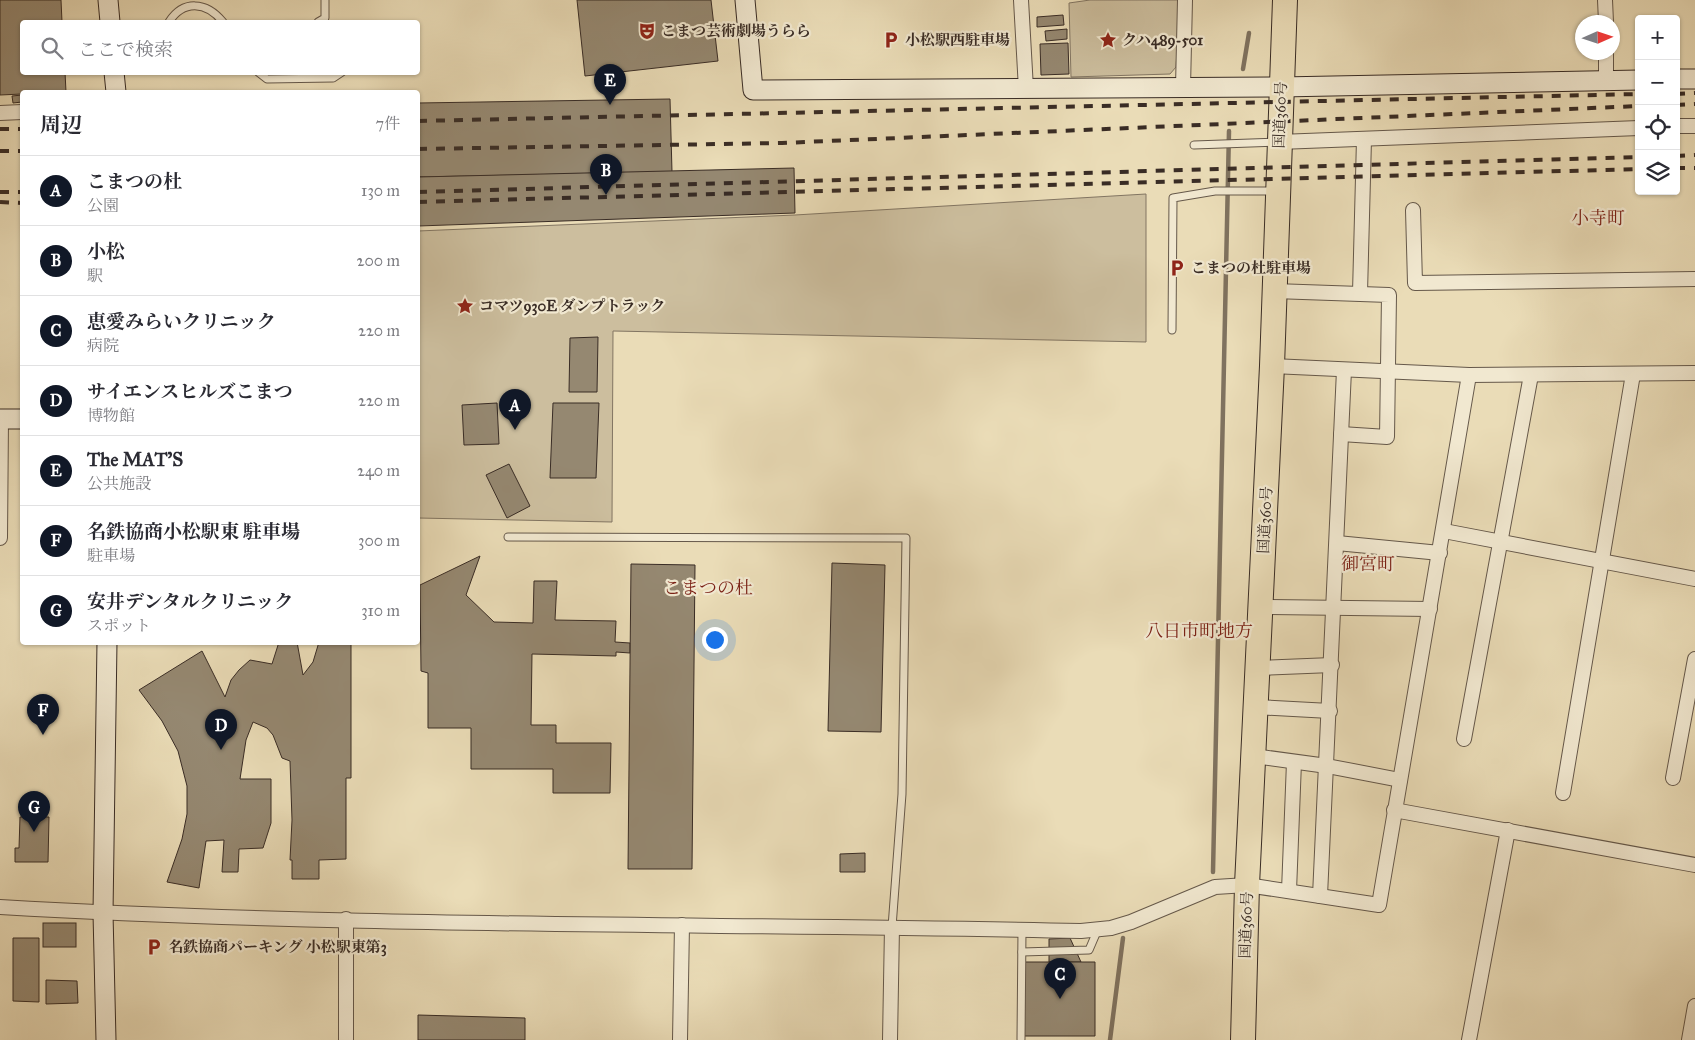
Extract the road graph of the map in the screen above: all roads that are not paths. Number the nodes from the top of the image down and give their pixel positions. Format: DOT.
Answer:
graph roads {
  1 [pos="108,0"];
  2 [pos="325,0"];
  3 [pos="745,0"];
  4 [pos="1021,0"];
  5 [pos="1185,0"];
  6 [pos="1285,0"];
  7 [pos="1605,0"];
  8 [pos="1606,15"];
  9 [pos="110,20"];
  10 [pos="169,20"];
  11 [pos="222,20"];
  12 [pos="327,20"];
  13 [pos="1606,60"];
  14 [pos="114,75"];
  15 [pos="262,75"];
  16 [pos="338,75"];
  17 [pos="1680,79"];
  18 [pos="1695,79"];
  19 [pos="1635,80"];
  20 [pos="1606,81"];
  21 [pos="1281,87"];
  22 [pos="1183,88"];
  23 [pos="1026,89"];
  24 [pos="116,90"];
  25 [pos="20,112"];
  26 [pos="0,113"];
  27 [pos="1680,126"];
  28 [pos="1695,126"];
  29 [pos="1635,128"];
  30 [pos="1364,140"];
  31 [pos="1279,142"];
  32 [pos="1194,145"];
  33 [pos="1277,191"];
  34 [pos="1413,210"];
  35 [pos="1695,279"];
  36 [pos="1274,290"];
  37 [pos="1360,294"];
  38 [pos="1172,330"];
  39 [pos="1272,366"];
  40 [pos="1344,370"];
  41 [pos="1389,372"];
  42 [pos="1695,373"];
  43 [pos="1633,374"];
  44 [pos="1469,375"];
  45 [pos="1530,375"];
  46 [pos="0,419"];
  47 [pos="20,419"];
  48 [pos="1341,434"];
  49 [pos="1444,531"];
  50 [pos="508,537"];
  51 [pos="0,538"];
  52 [pos="1498,542"];
  53 [pos="1337,543"];
  54 [pos="1440,553"];
  55 [pos="1603,563"];
  56 [pos="1695,579"];
  57 [pos="1261,607"];
  58 [pos="1335,608"];
  59 [pos="1430,608"];
  60 [pos="108,645"];
  61 [pos="1695,659"];
  62 [pos="1332,665"];
  63 [pos="1258,668"];
  64 [pos="1256,707"];
  65 [pos="1330,710"];
  66 [pos="1464,739"];
  67 [pos="1254,756"];
  68 [pos="1294,762"];
  69 [pos="1327,766"];
  70 [pos="1673,778"];
  71 [pos="1400,780"];
  72 [pos="1563,793"];
  73 [pos="1394,810"];
  74 [pos="1508,830"];
  75 [pos="1695,865"];
  76 [pos="1247,885"];
  77 [pos="1290,891"];
  78 [pos="1320,896"];
  79 [pos="0,907"];
  80 [pos="103,913"];
  81 [pos="346,919"];
  82 [pos="682,925"];
  83 [pos="892,928"];
  84 [pos="1098,929"];
  85 [pos="1022,930"];
  86 [pos="1022,952"];
  87 [pos="1695,1006"];
  88 [pos="1021,1039"];
  89 [pos="106,1040"];
  90 [pos="346,1040"];
  91 [pos="680,1040"];
  92 [pos="890,1040"];
  93 [pos="1243,1040"];
  94 [pos="1468,1040"];
  95 [pos="1689,1040"];
  1 -- 9 [label="street"];
  2 -- 12 [label="lane"];
  3 -- 23 [label="street"];
  4 -- 23 [label="street"];
  5 -- 22 [label="street"];
  6 -- 21 [label="highway, 国道360号"];
  7 -- 8 [label="street"];
  10 -- 11 [label="lane"];
  13 -- 20 [label="street"];
  14 -- 24 [label="street"];
  15 -- 16 [label="lane"];
  17 -- 18 [label="street"];
  19 -- 20 [label="street"];
  20 -- 21 [label="street"];
  21 -- 22 [label="street"];
  21 -- 31 [label="highway, 国道360号"];
  22 -- 23 [label="street"];
  25 -- 26 [label="street"];
  27 -- 28 [label="street"];
  29 -- 30 [label="street"];
  30 -- 31 [label="street"];
  30 -- 37 [label="street"];
  31 -- 32 [label="lane"];
  31 -- 33 [label="highway, 国道360号"];
  33 -- 36 [label="highway, 国道360号"];
  33 -- 38 [label="lane"];
  34 -- 35 [label="street"];
  36 -- 37 [label="street"];
  36 -- 39 [label="highway, 国道360号"];
  37 -- 41 [label="street"];
  39 -- 40 [label="street"];
  39 -- 57 [label="highway, 国道360号"];
  40 -- 41 [label="street"];
  40 -- 48 [label="street"];
  41 -- 44 [label="street"];
  41 -- 48 [label="street"];
  42 -- 43 [label="street"];
  43 -- 45 [label="street"];
  43 -- 55 [label="street"];
  44 -- 45 [label="street"];
  44 -- 49 [label="street"];
  45 -- 52 [label="street"];
  46 -- 47 [label="street"];
  46 -- 51 [label="street"];
  48 -- 53 [label="street"];
  49 -- 52 [label="street"];
  49 -- 54 [label="street"];
  50 -- 83 [label="lane"];
  52 -- 55 [label="street"];
  52 -- 66 [label="street"];
  53 -- 54 [label="street"];
  53 -- 58 [label="street"];
  54 -- 59 [label="street"];
  55 -- 56 [label="street"];
  55 -- 72 [label="street"];
  57 -- 58 [label="street"];
  57 -- 63 [label="highway, 国道360号"];
  58 -- 59 [label="street"];
  58 -- 62 [label="street"];
  59 -- 71 [label="street"];
  60 -- 80 [label="street"];
  61 -- 70 [label="street"];
  62 -- 63 [label="street"];
  62 -- 65 [label="street"];
  63 -- 64 [label="highway, 国道360号"];
  64 -- 65 [label="street"];
  64 -- 67 [label="highway, 国道360号"];
  65 -- 69 [label="street"];
  67 -- 68 [label="street"];
  67 -- 76 [label="highway, 国道360号"];
  68 -- 69 [label="street"];
  68 -- 77 [label="street"];
  69 -- 71 [label="street"];
  69 -- 78 [label="street"];
  71 -- 73 [label="street"];
  73 -- 74 [label="street"];
  73 -- 78 [label="street"];
  74 -- 75 [label="street"];
  74 -- 94 [label="street"];
  76 -- 77 [label="street"];
  76 -- 84 [label="street"];
  76 -- 93 [label="highway, 国道360号"];
  77 -- 78 [label="street"];
  79 -- 80 [label="street"];
  80 -- 81 [label="street"];
  80 -- 89 [label="street"];
  81 -- 82 [label="street"];
  81 -- 90 [label="street"];
  82 -- 83 [label="street"];
  82 -- 91 [label="street"];
  83 -- 85 [label="street"];
  83 -- 92 [label="street"];
  84 -- 85 [label="street"];
  84 -- 86 [label="lane"];
  85 -- 86 [label="lane"];
  86 -- 88 [label="lane"];
  87 -- 95 [label="street"];
}
